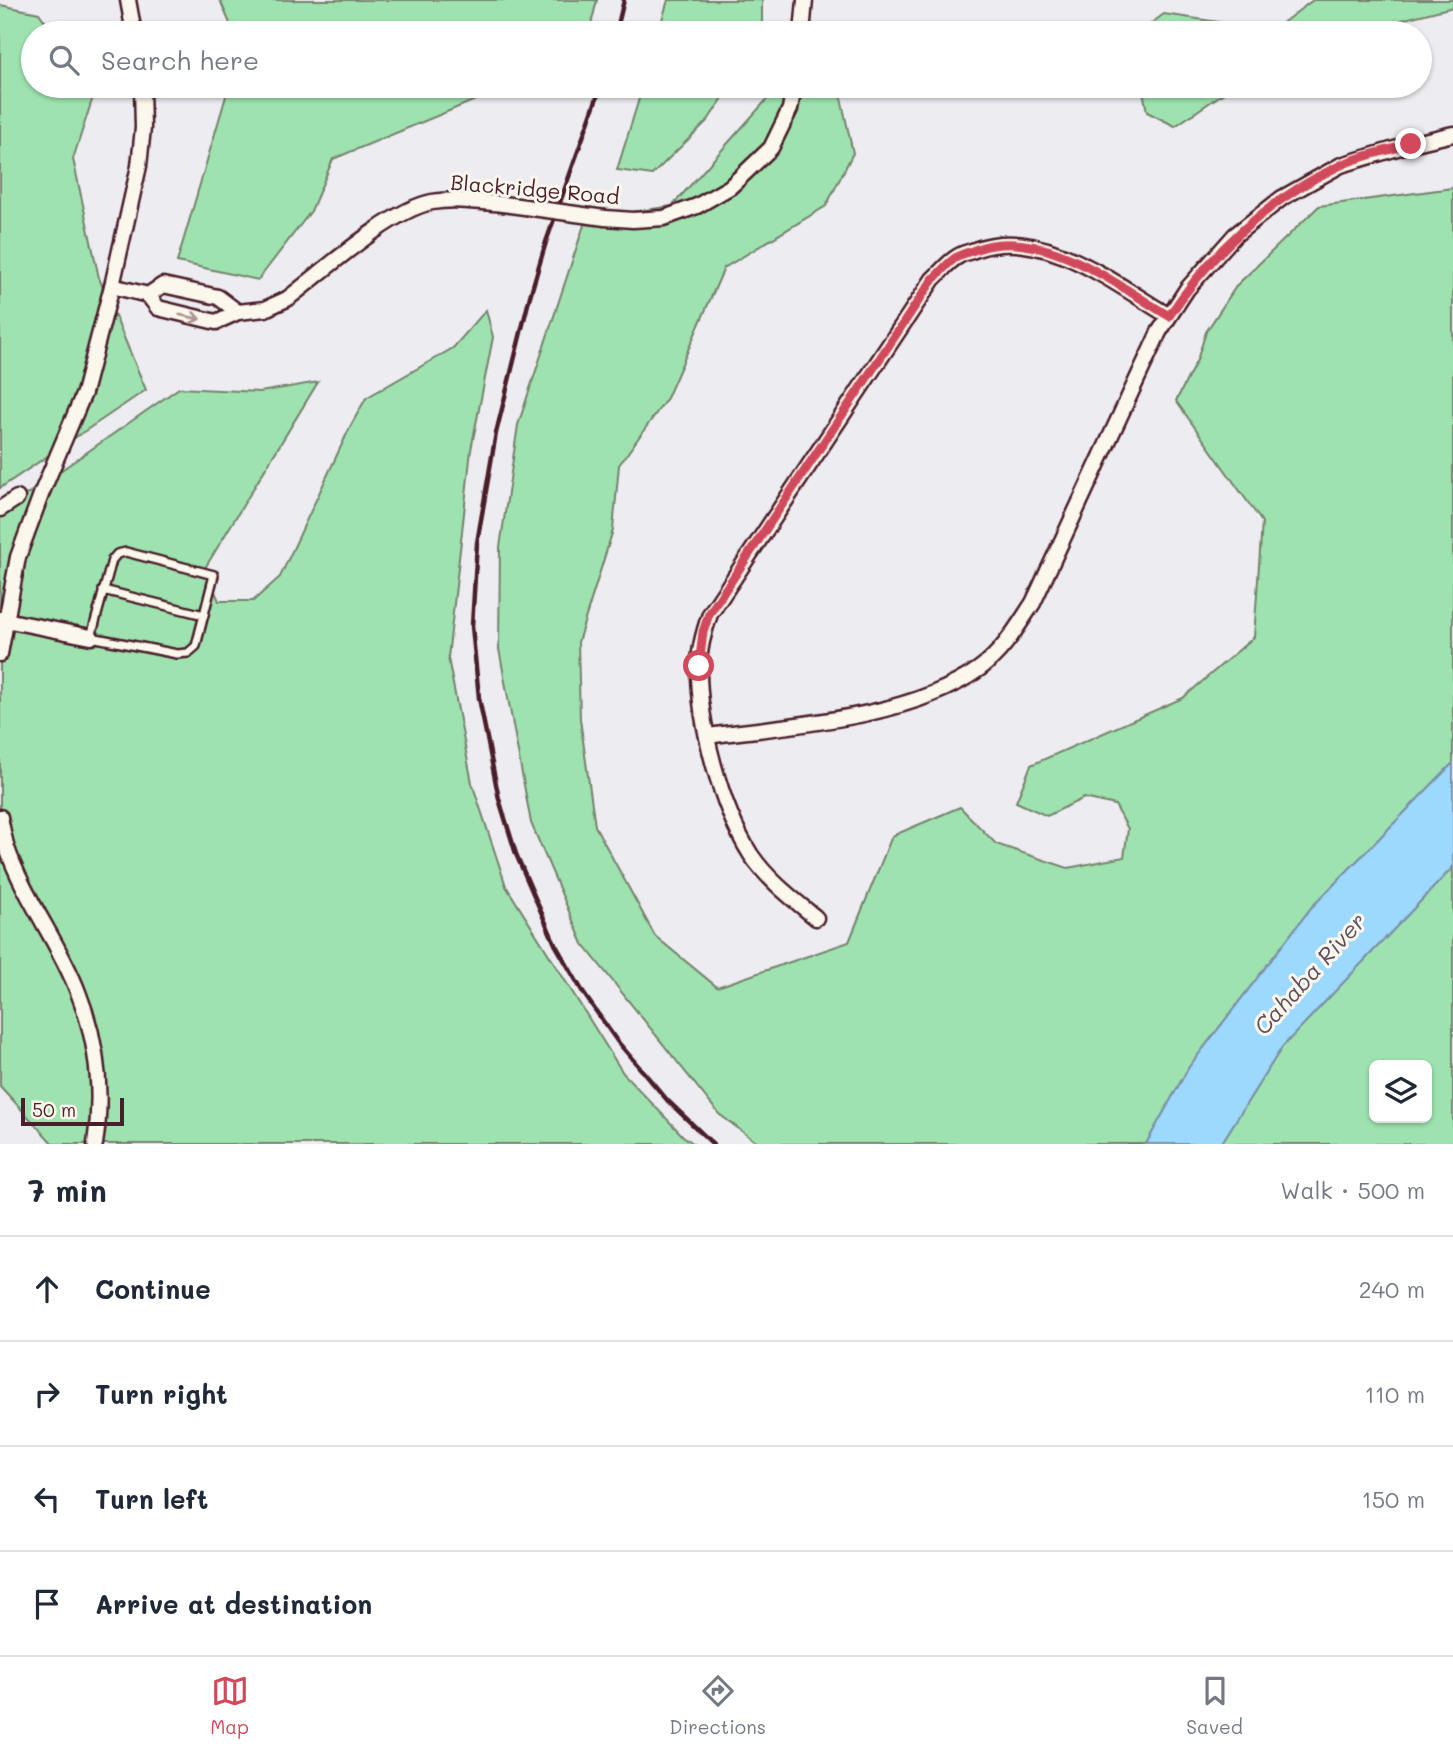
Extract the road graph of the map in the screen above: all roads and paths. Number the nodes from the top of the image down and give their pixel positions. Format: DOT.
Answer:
graph roads {
  1 [pos="128,0"];
  2 [pos="805,0"];
  3 [pos="132,21"];
  4 [pos="803,21"];
  5 [pos="142,98"];
  6 [pos="792,98"];
  7 [pos="1453,134"];
  8 [pos="112,286"];
  9 [pos="148,295"];
  10 [pos="238,312"];
  11 [pos="1169,316"];
  12 [pos="17,498"];
  13 [pos="0,509"];
  14 [pos="103,590"];
  15 [pos="204,615"];
  16 [pos="2,620"];
  17 [pos="91,637"];
  18 [pos="0,654"];
  19 [pos="707,736"];
  20 [pos="0,817"];
  21 [pos="816,918"];
  22 [pos="95,1144"];
  1 -- 3 [label="street"];
  2 -- 4 [label="street"];
  5 -- 8 [label="street"];
  6 -- 10 [label="street, Blackridge Road, bridge"];
  7 -- 11 [label="street"];
  8 -- 9 [label="street, Blackridge Road"];
  8 -- 16 [label="street"];
  9 -- 10 [label="street, Blackridge Road"];
  9 -- 10 [label="street, Blackridge Road, one-way"];
  11 -- 19 [label="street"];
  11 -- 19 [label="street"];
  12 -- 13 [label="street"];
  14 -- 15 [label="lane"];
  14 -- 15 [label="lane"];
  14 -- 17 [label="lane"];
  15 -- 17 [label="lane"];
  16 -- 17 [label="street"];
  16 -- 18 [label="street"];
  19 -- 21 [label="street"];
  20 -- 22 [label="street"];
}
